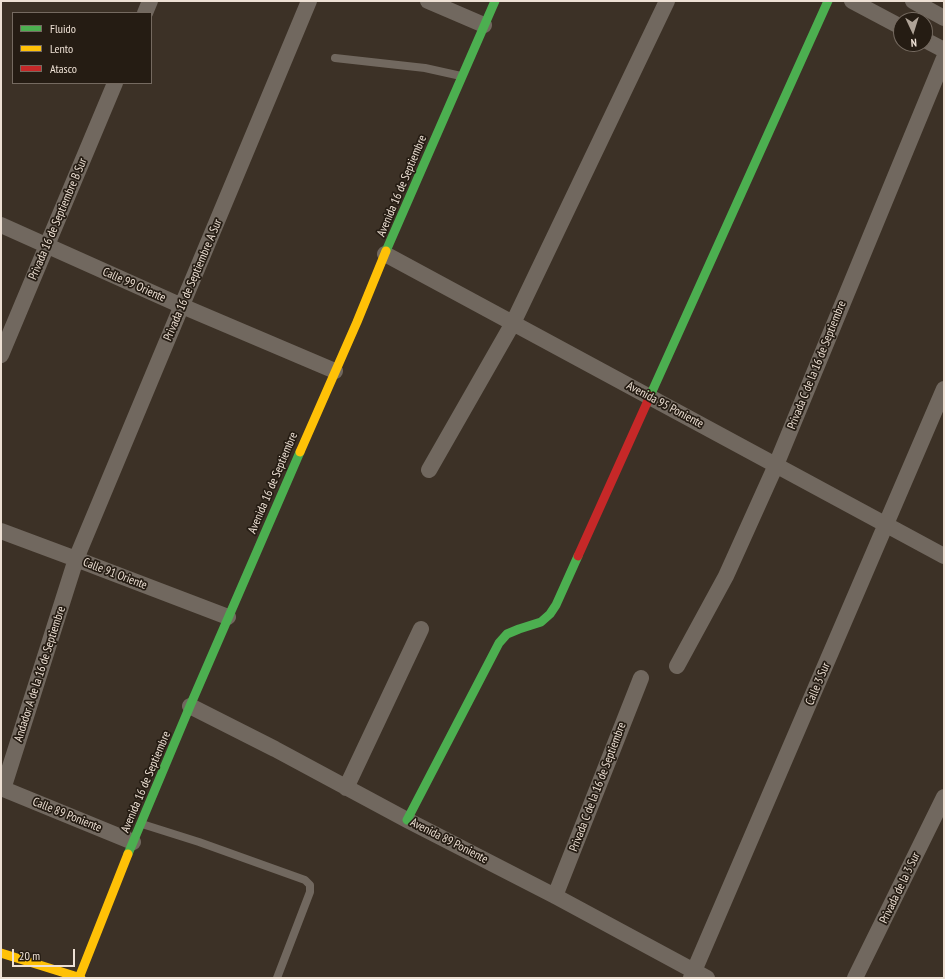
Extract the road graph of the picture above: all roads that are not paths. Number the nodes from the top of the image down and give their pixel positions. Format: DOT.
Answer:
graph roads {
  1 [pos="150,1"];
  2 [pos="309,1"];
  3 [pos="428,1"];
  4 [pos="495,1"];
  5 [pos="667,1"];
  6 [pos="828,1"];
  7 [pos="852,1"];
  8 [pos="919,2"];
  9 [pos="145,12"];
  10 [pos="944,18"];
  11 [pos="893,23"];
  12 [pos="484,25"];
  13 [pos="933,44"];
  14 [pos="944,50"];
  15 [pos="335,58"];
  16 [pos="944,58"];
  17 [pos="462,76"];
  18 [pos="115,84"];
  19 [pos="1,225"];
  20 [pos="47,246"];
  21 [pos="385,254"];
  22 [pos="182,306"];
  23 [pos="513,323"];
  24 [pos="1,355"];
  25 [pos="335,371"];
  26 [pos="944,389"];
  27 [pos="650,396"];
  28 [pos="776,465"];
  29 [pos="429,470"];
  30 [pos="886,524"];
  31 [pos="1,531"];
  32 [pos="944,556"];
  33 [pos="76,559"];
  34 [pos="228,617"];
  35 [pos="421,629"];
  36 [pos="677,666"];
  37 [pos="641,678"];
  38 [pos="190,706"];
  39 [pos="346,788"];
  40 [pos="2,789"];
  41 [pos="944,797"];
  42 [pos="407,820"];
  43 [pos="141,823"];
  44 [pos="133,842"];
  45 [pos="555,896"];
  46 [pos="1,953"];
  47 [pos="698,976"];
  48 [pos="80,978"];
  49 [pos="277,978"];
  50 [pos="855,978"];
  1 -- 9 [label="street"];
  2 -- 22 [label="street, Privada 16 de Septiembre A Sur"];
  3 -- 12 [label="street"];
  4 -- 12 [label="main road, Avenida 16 de Septiembre"];
  5 -- 23 [label="street"];
  6 -- 27 [label="main road"];
  7 -- 11 [label="street"];
  8 -- 10 [label="street"];
  12 -- 17 [label="main road, Avenida 16 de Septiembre"];
  13 -- 14 [label="street"];
  15 -- 17 [label="lane"];
  16 -- 28 [label="street, Privada C de la 16 de Septiembre"];
  17 -- 21 [label="main road, Avenida 16 de Septiembre"];
  18 -- 20 [label="street, Privada 16 de Septiembre B Sur"];
  19 -- 20 [label="street, Calle 99 Oriente"];
  20 -- 22 [label="street, Calle 99 Oriente"];
  20 -- 24 [label="street, Privada 16 de Septiembre B Sur"];
  21 -- 23 [label="street, Avenida 95 Poniente"];
  21 -- 25 [label="main road, Avenida 16 de Septiembre"];
  22 -- 25 [label="street, Calle 99 Oriente"];
  22 -- 33 [label="street, Privada 16 de Septiembre A Sur"];
  23 -- 27 [label="street, Avenida 95 Poniente"];
  23 -- 29 [label="street"];
  25 -- 34 [label="main road, Avenida 16 de Septiembre"];
  26 -- 30 [label="street, Calle 3 Sur"];
  27 -- 28 [label="street, Avenida 95 Poniente"];
  27 -- 42 [label="main road"];
  28 -- 30 [label="street, Avenida 95 Poniente"];
  28 -- 36 [label="street, Privada C de la 16 de Septiembre"];
  30 -- 32 [label="street, Avenida 95 Poniente"];
  30 -- 47 [label="street, Calle 3 Sur"];
  31 -- 33 [label="street, Calle 91 Oriente"];
  33 -- 34 [label="street, Calle 91 Oriente"];
  33 -- 40 [label="street, Andador A de la 16 de Septiembre"];
  34 -- 38 [label="main road, Avenida 16 de Septiembre"];
  35 -- 39 [label="street"];
  37 -- 45 [label="street, Privada C de la 16 de Septiembre"];
  38 -- 39 [label="street, Avenida 89 Poniente"];
  38 -- 43 [label="main road, Avenida 16 de Septiembre"];
  39 -- 42 [label="street, Avenida 89 Poniente"];
  40 -- 44 [label="street, Calle 89 Poniente"];
  41 -- 50 [label="street, Privada de la 3 Sur"];
  42 -- 45 [label="street, Avenida 89 Poniente"];
  43 -- 44 [label="main road, Avenida 16 de Septiembre"];
  43 -- 49 [label="lane"];
  44 -- 48 [label="main road, Avenida 16 de Septiembre"];
  45 -- 47 [label="street, Avenida 89 Poniente"];
  46 -- 48 [label="main road"];
}
